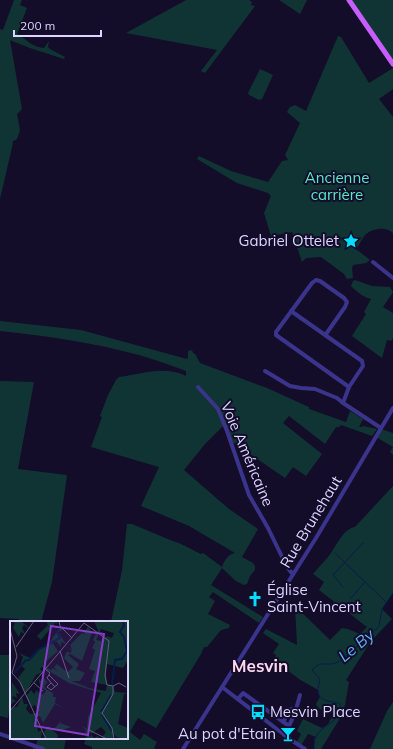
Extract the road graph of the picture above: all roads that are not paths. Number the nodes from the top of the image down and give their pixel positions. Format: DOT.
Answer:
graph roads {
  1 [pos="350,0"];
  2 [pos="393,64"];
  3 [pos="373,262"];
  4 [pos="393,278"];
  5 [pos="291,311"];
  6 [pos="326,334"];
  7 [pos="265,371"];
  8 [pos="198,387"];
  9 [pos="349,387"];
  10 [pos="343,403"];
  11 [pos="393,408"];
  12 [pos="381,428"];
  13 [pos="293,574"];
  14 [pos="222,687"];
  15 [pos="300,695"];
  16 [pos="238,699"];
  17 [pos="291,709"];
  18 [pos="284,722"];
  19 [pos="289,726"];
  20 [pos="0,734"];
  21 [pos="284,735"];
  22 [pos="10,737"];
  23 [pos="14,739"];
  24 [pos="43,749"];
  25 [pos="183,749"];
  26 [pos="305,749"];
  1 -- 2 [label="main road"];
  3 -- 4 [label="street"];
  5 -- 6 [label="street"];
  5 -- 6 [label="street"];
  5 -- 9 [label="street"];
  6 -- 9 [label="street"];
  7 -- 10 [label="street"];
  8 -- 13 [label="street, Voie Américaine"];
  9 -- 10 [label="street"];
  10 -- 12 [label="street"];
  11 -- 12 [label="street, Rue Brunehaut"];
  12 -- 13 [label="street, Rue Brunehaut"];
  13 -- 14 [label="street, Rue Brunehaut"];
  14 -- 16 [label="street"];
  14 -- 25 [label="street, Rue Brunehaut"];
  15 -- 19 [label="street"];
  16 -- 18 [label="street"];
  16 -- 21 [label="street"];
  17 -- 18 [label="street"];
  18 -- 19 [label="street"];
  19 -- 21 [label="street"];
  20 -- 22 [label="street"];
  21 -- 26 [label="street"];
  23 -- 24 [label="street"];
}
